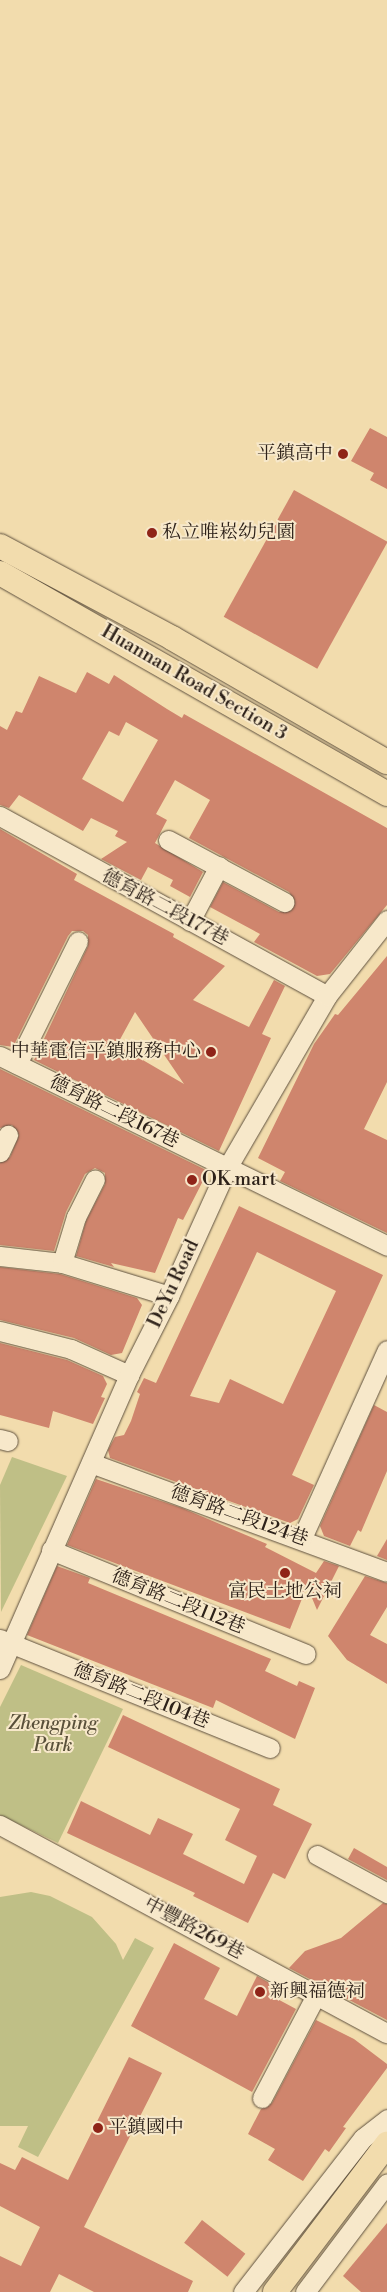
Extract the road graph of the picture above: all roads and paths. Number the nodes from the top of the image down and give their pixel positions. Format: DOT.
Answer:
graph roads {
  1 [pos="0,546"];
  2 [pos="0,573"];
  3 [pos="387,762"];
  4 [pos="387,794"];
  5 [pos="2,818"];
  6 [pos="168,840"];
  7 [pos="219,866"];
  8 [pos="284,902"];
  9 [pos="387,920"];
  10 [pos="190,922"];
  11 [pos="78,941"];
  12 [pos="327,996"];
  13 [pos="0,1056"];
  14 [pos="17,1064"];
  15 [pos="8,1135"];
  16 [pos="0,1152"];
  17 [pos="227,1168"];
  18 [pos="95,1178"];
  19 [pos="387,1246"];
  20 [pos="0,1256"];
  21 [pos="62,1263"];
  22 [pos="169,1296"];
  23 [pos="0,1331"];
  24 [pos="387,1351"];
  25 [pos="129,1375"];
  26 [pos="91,1463"];
  27 [pos="302,1538"];
  28 [pos="51,1550"];
  29 [pos="387,1572"];
  30 [pos="6,1642"];
  31 [pos="306,1654"];
  32 [pos="0,1669"];
  33 [pos="270,1748"];
  34 [pos="0,1825"];
  35 [pos="317,1855"];
  36 [pos="387,1893"];
  37 [pos="316,1994"];
  38 [pos="387,2033"];
  39 [pos="262,2098"];
  40 [pos="387,2120"];
  41 [pos="382,2152"];
  42 [pos="387,2183"];
  43 [pos="243,2292"];
  44 [pos="275,2292"];
  45 [pos="305,2292"];
  1 -- 3 [label="main road, Huannan Road Section 3"];
  2 -- 4 [label="main road, Huannan Road Section 3"];
  5 -- 10 [label="street, 德育路二段177巷"];
  6 -- 7 [label="street"];
  7 -- 8 [label="street"];
  7 -- 10 [label="street"];
  9 -- 12 [label="street, DeYu Road"];
  10 -- 12 [label="street, 德育路二段177巷"];
  11 -- 14 [label="street"];
  12 -- 17 [label="street, DeYu Road"];
  13 -- 14 [label="street, 德育路二段167巷"];
  14 -- 17 [label="street, 德育路二段167巷"];
  15 -- 16 [label="street"];
  17 -- 19 [label="street, 德育路二段167巷"];
  17 -- 22 [label="street, DeYu Road"];
  18 -- 21 [label="street"];
  20 -- 21 [label="street"];
  21 -- 22 [label="street"];
  22 -- 25 [label="street, DeYu Road"];
  23 -- 25 [label="street"];
  24 -- 27 [label="street"];
  25 -- 26 [label="street, DeYu Road"];
  26 -- 27 [label="street, 德育路二段124巷"];
  26 -- 28 [label="street, DeYu Road"];
  27 -- 29 [label="street, 德育路二段124巷"];
  28 -- 30 [label="street, DeYu Road"];
  28 -- 31 [label="street, 德育路二段112巷"];
  30 -- 32 [label="street, DeYu Road"];
  30 -- 33 [label="street, 德育路二段104巷"];
  34 -- 37 [label="street, 中豐路269巷"];
  35 -- 36 [label="street"];
  37 -- 38 [label="street, 中豐路269巷"];
  37 -- 39 [label="street"];
  40 -- 43 [label="street"];
  41 -- 44 [label="main road"];
  42 -- 45 [label="street"];
}
